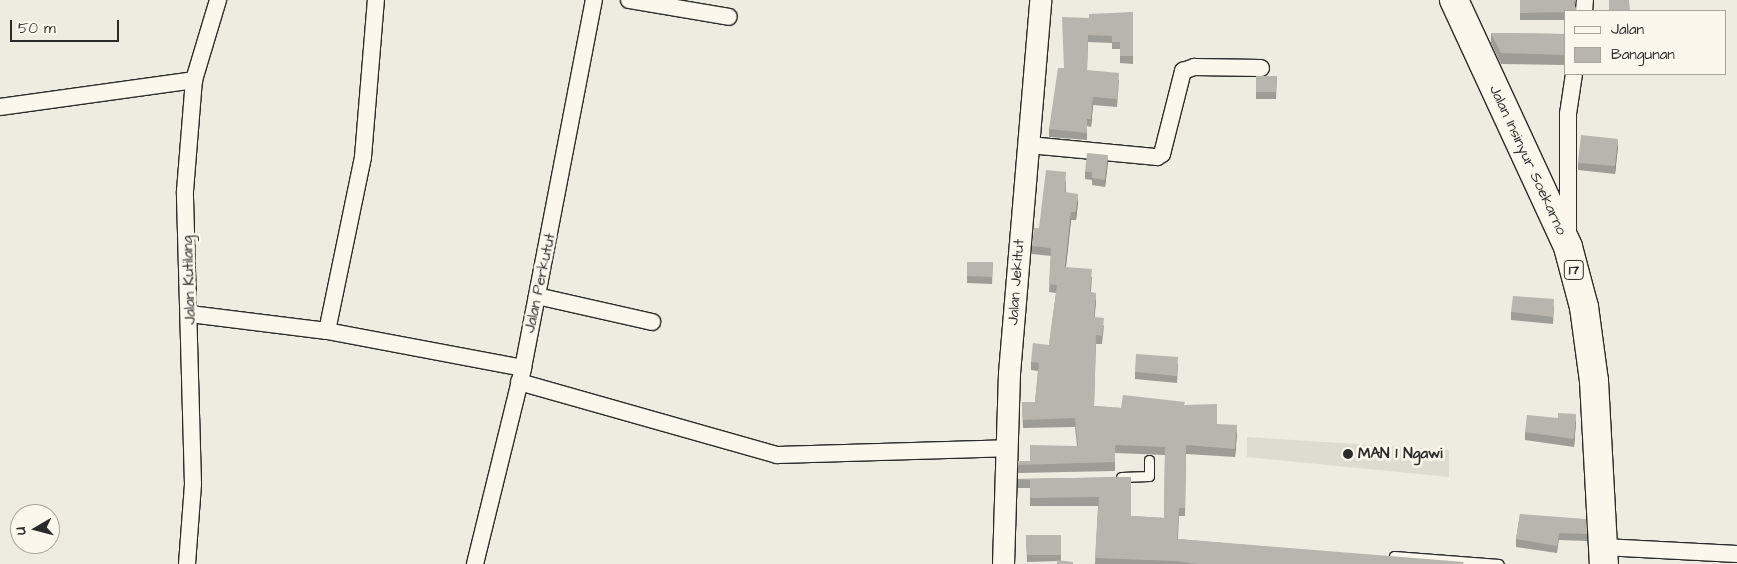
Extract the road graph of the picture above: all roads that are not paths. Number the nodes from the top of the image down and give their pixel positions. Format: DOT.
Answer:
graph roads {
  1 [pos="218,0"];
  2 [pos="376,0"];
  3 [pos="594,0"];
  4 [pos="629,0"];
  5 [pos="1040,0"];
  6 [pos="1454,0"];
  7 [pos="729,16"];
  8 [pos="1261,68"];
  9 [pos="1574,75"];
  10 [pos="194,80"];
  11 [pos="0,107"];
  12 [pos="1028,145"];
  13 [pos="1568,247"];
  14 [pos="537,296"];
  15 [pos="190,314"];
  16 [pos="652,322"];
  17 [pos="327,331"];
  18 [pos="521,375"];
  19 [pos="1007,448"];
  20 [pos="1149,460"];
  21 [pos="1113,478"];
  22 [pos="1737,554"];
  23 [pos="1604,555"];
  24 [pos="1381,556"];
  25 [pos="187,564"];
  26 [pos="475,564"];
  27 [pos="1003,564"];
  28 [pos="1499,564"];
  1 -- 10 [label="street, Jalan Kutilang"];
  2 -- 17 [label="street"];
  3 -- 14 [label="street, Jalan Perkutut"];
  4 -- 7 [label="street"];
  5 -- 12 [label="street, Jalan Jekitut"];
  6 -- 13 [label="highway, Jalan Insinyur Soekarno / 17"];
  8 -- 12 [label="street"];
  9 -- 13 [label="street"];
  10 -- 11 [label="street"];
  10 -- 15 [label="street, Jalan Kutilang"];
  12 -- 19 [label="street, Jalan Jekitut"];
  13 -- 23 [label="highway, Jalan Insinyur Soekarno / 17"];
  14 -- 16 [label="street"];
  14 -- 18 [label="street, Jalan Perkutut"];
  15 -- 17 [label="street"];
  15 -- 25 [label="street, Jalan Kutilang"];
  17 -- 18 [label="street"];
  18 -- 19 [label="street"];
  18 -- 26 [label="street, Jalan Perkutut"];
  19 -- 27 [label="street, Jalan Jekitut"];
  20 -- 21 [label="lane"];
  22 -- 23 [label="street"];
  24 -- 28 [label="lane"];
}
